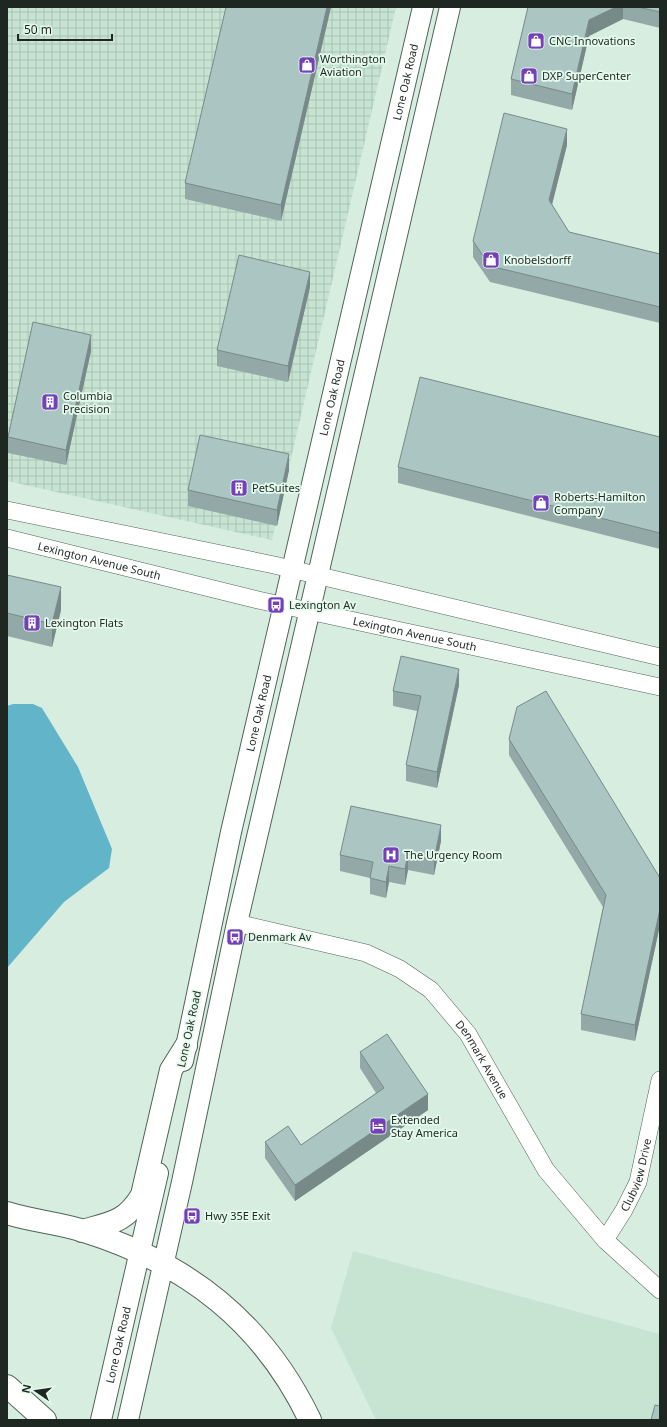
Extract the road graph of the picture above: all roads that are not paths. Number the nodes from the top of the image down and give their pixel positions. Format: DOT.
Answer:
graph roads {
  1 [pos="423,7"];
  2 [pos="450,7"];
  3 [pos="7,510"];
  4 [pos="7,538"];
  5 [pos="292,569"];
  6 [pos="318,575"];
  7 [pos="284,606"];
  8 [pos="309,612"];
  9 [pos="660,657"];
  10 [pos="660,687"];
  11 [pos="237,923"];
  12 [pos="186,1046"];
  13 [pos="660,1080"];
  14 [pos="7,1198"];
  15 [pos="7,1213"];
  16 [pos="75,1229"];
  17 [pos="605,1240"];
  18 [pos="140,1252"];
  19 [pos="164,1264"];
  20 [pos="660,1290"];
  21 [pos="7,1386"];
  22 [pos="128,1419"];
  23 [pos="45,1420"];
  24 [pos="101,1420"];
  25 [pos="310,1420"];
  1 -- 5 [label="main road, Lone Oak Road"];
  2 -- 6 [label="main road"];
  3 -- 5 [label="street"];
  4 -- 7 [label="street, Lexington Avenue South"];
  5 -- 6 [label="street"];
  5 -- 7 [label="main road, Lone Oak Road"];
  6 -- 8 [label="main road"];
  6 -- 9 [label="street"];
  7 -- 8 [label="street, Lexington Avenue South"];
  7 -- 12 [label="main road, Lone Oak Road"];
  8 -- 10 [label="street, Lexington Avenue South"];
  8 -- 11 [label="main road"];
  11 -- 17 [label="street, Denmark Avenue"];
  11 -- 19 [label="main road"];
  12 -- 16 [label="highway"];
  12 -- 18 [label="main road, Lone Oak Road"];
  13 -- 17 [label="street, Clubview Drive"];
  14 -- 16 [label="highway"];
  15 -- 16 [label="highway"];
  16 -- 18 [label="highway"];
  17 -- 20 [label="street, Denmark Avenue"];
  18 -- 19 [label="highway"];
  18 -- 24 [label="main road, Lone Oak Road"];
  19 -- 22 [label="main road"];
  19 -- 25 [label="highway"];
  21 -- 23 [label="highway"];
}
